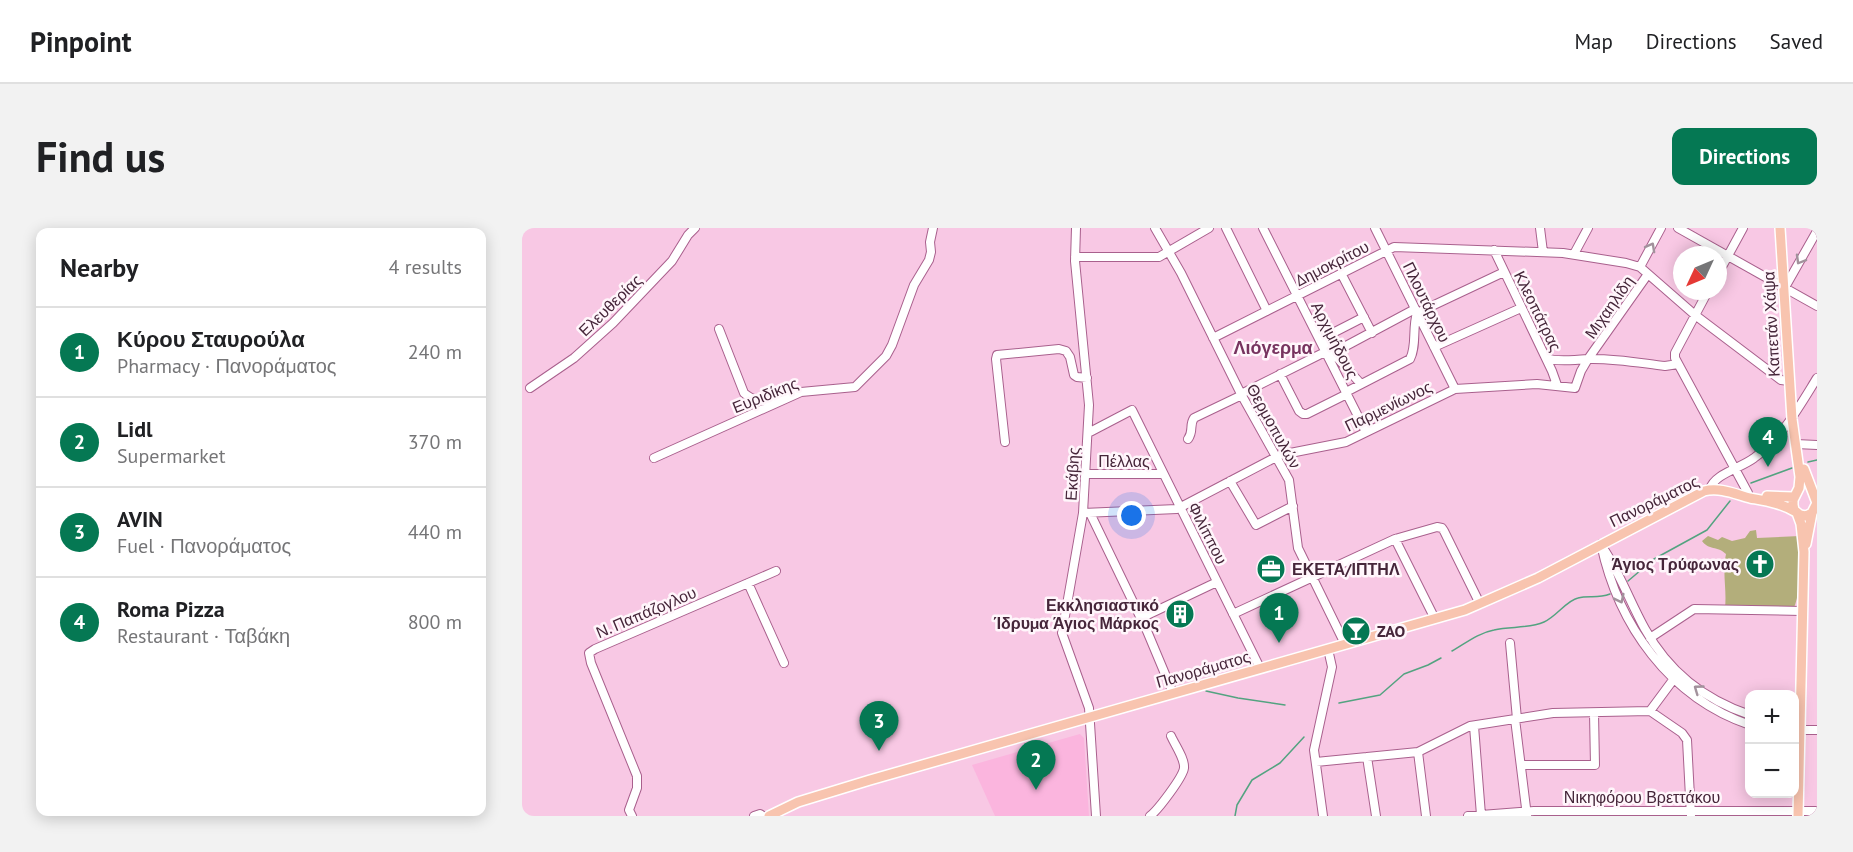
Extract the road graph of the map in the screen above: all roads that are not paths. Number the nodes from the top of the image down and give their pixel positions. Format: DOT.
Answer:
graph roads {
  1 [pos="695,228"];
  2 [pos="933,228"];
  3 [pos="1076,228"];
  4 [pos="1155,228"];
  5 [pos="1209,228"];
  6 [pos="1226,228"];
  7 [pos="1263,228"];
  8 [pos="1375,228"];
  9 [pos="1540,228"];
  10 [pos="1588,228"];
  11 [pos="1661,228"];
  12 [pos="1678,228"];
  13 [pos="1743,228"];
  14 [pos="1780,228"];
  15 [pos="1817,231"];
  16 [pos="1386,250"];
  17 [pos="1494,250"];
  18 [pos="1169,252"];
  19 [pos="1543,252"];
  20 [pos="1575,254"];
  21 [pos="1075,256"];
  22 [pos="1728,257"];
  23 [pos="1640,267"];
  24 [pos="1504,272"];
  25 [pos="1341,273"];
  26 [pos="1648,274"];
  27 [pos="1784,289"];
  28 [pos="1297,296"];
  29 [pos="1703,300"];
  30 [pos="1817,306"];
  31 [pos="1521,308"];
  32 [pos="1267,311"];
  33 [pos="1416,311"];
  34 [pos="1695,315"];
  35 [pos="1364,317"];
  36 [pos="719,329"];
  37 [pos="1372,333"];
  38 [pos="1213,338"];
  39 [pos="1434,347"];
  40 [pos="1329,353"];
  41 [pos="1546,358"];
  42 [pos="1588,359"];
  43 [pos="1678,364"];
  44 [pos="1280,375"];
  45 [pos="1087,378"];
  46 [pos="1817,378"];
  47 [pos="1789,381"];
  48 [pos="1361,384"];
  49 [pos="1557,385"];
  50 [pos="530,388"];
  51 [pos="1455,388"];
  52 [pos="1575,388"];
  53 [pos="1346,393"];
  54 [pos="1241,395"];
  55 [pos="778,401"];
  56 [pos="1792,419"];
  57 [pos="1088,432"];
  58 [pos="1366,432"];
  59 [pos="1188,439"];
  60 [pos="1005,442"];
  61 [pos="1796,444"];
  62 [pos="1817,446"];
  63 [pos="1276,457"];
  64 [pos="654,458"];
  65 [pos="1801,463"];
  66 [pos="1736,470"];
  67 [pos="1085,474"];
  68 [pos="1163,474"];
  69 [pos="1230,481"];
  70 [pos="1710,489"];
  71 [pos="1735,493"];
  72 [pos="1748,493"];
  73 [pos="1795,496"];
  74 [pos="1815,497"];
  75 [pos="1293,506"];
  76 [pos="1180,508"];
  77 [pos="1796,512"];
  78 [pos="1814,512"];
  79 [pos="1087,513"];
  80 [pos="1395,539"];
  81 [pos="1601,544"];
  82 [pos="1804,552"];
  83 [pos="776,571"];
  84 [pos="1312,578"];
  85 [pos="1217,582"];
  86 [pos="748,583"];
  87 [pos="1480,604"];
  88 [pos="1802,611"];
  89 [pos="1233,614"];
  90 [pos="1141,618"];
  91 [pos="1435,619"];
  92 [pos="1650,638"];
  93 [pos="1510,643"];
  94 [pos="1345,644"];
  95 [pos="1328,649"];
  96 [pos="784,663"];
  97 [pos="1260,668"];
  98 [pos="1673,680"];
  99 [pos="1799,690"];
  100 [pos="1173,693"];
  101 [pos="1650,711"];
  102 [pos="1594,713"];
  103 [pos="1745,713"];
  104 [pos="1090,717"];
  105 [pos="1516,719"];
  106 [pos="1745,723"];
  107 [pos="1474,726"];
  108 [pos="1799,729"];
  109 [pos="1817,730"];
  110 [pos="1170,736"];
  111 [pos="1797,744"];
  112 [pos="1418,752"];
  113 [pos="1367,757"];
  114 [pos="1316,762"];
  115 [pos="1521,765"];
  116 [pos="1817,811"];
  117 [pos="1527,813"];
  118 [pos="1691,813"];
  119 [pos="1798,813"];
  120 [pos="1478,815"];
  121 [pos="632,816"];
  122 [pos="754,816"];
  123 [pos="763,816"];
  124 [pos="769,816"];
  125 [pos="1096,816"];
  126 [pos="1150,816"];
  127 [pos="1323,816"];
  128 [pos="1376,816"];
  129 [pos="1426,816"];
  130 [pos="1468,816"];
  1 -- 50 [label="street, Ελευθερίας"];
  2 -- 55 [label="street, Ευριδίκης"];
  3 -- 21 [label="street, Εκάβης"];
  4 -- 18 [label="street, Θερμοπυλών"];
  5 -- 18 [label="street"];
  6 -- 32 [label="street"];
  7 -- 28 [label="street, Αρχιμήδους"];
  8 -- 16 [label="street, Πλουτάρχου"];
  9 -- 19 [label="street"];
  10 -- 20 [label="street"];
  23 -- 11 [label="street, one-way"];
  12 -- 22 [label="street"];
  13 -- 22 [label="street"];
  14 -- 27 [label="main road, Καπετάν Χάψα"];
  15 -- 27 [label="street, one-way"];
  16 -- 17 [label="street, Δημοκρίτου"];
  16 -- 25 [label="street, Δημοκρίτου"];
  16 -- 33 [label="street, Πλουτάρχου"];
  17 -- 19 [label="street, Δημοκρίτου"];
  17 -- 24 [label="street, Κλεοπάτρας"];
  18 -- 21 [label="street"];
  18 -- 38 [label="street, Θερμοπυλών"];
  19 -- 20 [label="street, Δημοκρίτου"];
  20 -- 23 [label="street, Δημοκρίτου"];
  21 -- 45 [label="street, Εκάβης"];
  22 -- 27 [label="street"];
  23 -- 26 [label="street, Δημοκρίτου"];
  24 -- 31 [label="street, Κλεοπάτρας"];
  24 -- 33 [label="street"];
  25 -- 28 [label="street, Δημοκρίτου"];
  25 -- 35 [label="street"];
  26 -- 34 [label="street, Δημοκρίτου"];
  26 -- 42 [label="street, Μιχαηλίδη"];
  27 -- 30 [label="street"];
  27 -- 47 [label="main road, Καπετάν Χάψα"];
  28 -- 32 [label="street, Δημοκρίτου"];
  28 -- 40 [label="street, Αρχιμήδους"];
  29 -- 34 [label="street"];
  31 -- 39 [label="street"];
  31 -- 41 [label="street, Κλεοπάτρας"];
  32 -- 38 [label="street, Δημοκρίτου"];
  33 -- 37 [label="street"];
  33 -- 39 [label="street, Πλουτάρχου"];
  33 -- 48 [label="street"];
  34 -- 43 [label="street"];
  34 -- 47 [label="street, Δημοκρίτου"];
  35 -- 37 [label="street"];
  35 -- 40 [label="street"];
  36 -- 55 [label="street"];
  37 -- 40 [label="street"];
  38 -- 54 [label="street, Θερμοπυλών"];
  39 -- 51 [label="street, Πλουτάρχου"];
  40 -- 44 [label="street"];
  40 -- 48 [label="street"];
  40 -- 53 [label="street, Αρχιμήδους"];
  41 -- 42 [label="street"];
  41 -- 49 [label="street, Κλεοπάτρας"];
  42 -- 43 [label="street"];
  42 -- 52 [label="street, Μιχαηλίδη"];
  43 -- 66 [label="street"];
  44 -- 53 [label="street"];
  44 -- 54 [label="street"];
  45 -- 57 [label="street, Εκάβης"];
  45 -- 60 [label="street"];
  46 -- 56 [label="street"];
  47 -- 56 [label="main road, Καπετάν Χάψα"];
  48 -- 53 [label="street"];
  49 -- 51 [label="street, Παρμενίωνος"];
  49 -- 52 [label="street, Παρμενίωνος"];
  51 -- 58 [label="street, Παρμενίωνος"];
  53 -- 58 [label="street, Αρχιμήδους"];
  54 -- 59 [label="street"];
  54 -- 63 [label="street, Θερμοπυλών"];
  55 -- 64 [label="street, Ευριδίκης"];
  56 -- 61 [label="main road, Καπετάν Χάψα"];
  56 -- 66 [label="street"];
  57 -- 67 [label="street, Εκάβης"];
  57 -- 68 [label="street, Φιλίππου"];
  58 -- 63 [label="street, Παρμενίωνος"];
  61 -- 62 [label="street"];
  61 -- 65 [label="main road, Καπετάν Χάψα"];
  62 -- 65 [label="street"];
  63 -- 69 [label="street, Παρμενίωνος"];
  63 -- 75 [label="street, Θερμοπυλών"];
  65 -- 73 [label="main road"];
  65 -- 74 [label="main road"];
  66 -- 70 [label="street"];
  66 -- 72 [label="street"];
  67 -- 68 [label="street, Πέλλας"];
  67 -- 79 [label="street, Εκάβης"];
  68 -- 76 [label="street, Φιλίππου"];
  69 -- 75 [label="street"];
  69 -- 76 [label="street, Παρμενίωνος"];
  70 -- 71 [label="main road, Πανοράματος"];
  70 -- 81 [label="main road, Πανοράματος"];
  71 -- 72 [label="main road, Πανοράματος"];
  71 -- 77 [label="main road, Πανοράματος"];
  72 -- 73 [label="main road, Πανοράματος"];
  73 -- 74 [label="main road"];
  73 -- 77 [label="main road"];
  74 -- 78 [label="main road"];
  75 -- 84 [label="street, Θερμοπυλών"];
  76 -- 79 [label="street, Παρμενίωνος"];
  76 -- 85 [label="street, Φιλίππου"];
  77 -- 78 [label="main road"];
  77 -- 82 [label="main road"];
  78 -- 82 [label="main road"];
  79 -- 90 [label="street"];
  79 -- 104 [label="street, Εκάβης"];
  80 -- 84 [label="street"];
  80 -- 87 [label="street"];
  80 -- 91 [label="street"];
  81 -- 87 [label="main road, Πανοράματος"];
  81 -- 92 [label="street"];
  81 -- 98 [label="street, one-way"];
  82 -- 88 [label="main road"];
  83 -- 86 [label="street, Ν. Παπάζογλου"];
  84 -- 89 [label="street"];
  84 -- 94 [label="street, Θερμοπυλών"];
  85 -- 89 [label="street, Φιλίππου"];
  85 -- 90 [label="street"];
  86 -- 96 [label="street"];
  86 -- 121 [label="street, Ν. Παπάζογλου"];
  87 -- 91 [label="main road, Πανοράματος"];
  88 -- 92 [label="street"];
  88 -- 99 [label="main road"];
  89 -- 97 [label="street, Φιλίππου"];
  90 -- 100 [label="street"];
  91 -- 94 [label="main road, Πανοράματος"];
  103 -- 92 [label="street, one-way"];
  93 -- 105 [label="street"];
  94 -- 95 [label="main road, Πανοράματος"];
  95 -- 97 [label="main road, Πανοράματος"];
  95 -- 114 [label="street"];
  97 -- 100 [label="main road, Πανοράματος"];
  98 -- 101 [label="street"];
  98 -- 106 [label="street"];
  100 -- 104 [label="main road, Πανοράματος"];
  101 -- 102 [label="street"];
  101 -- 118 [label="street"];
  102 -- 105 [label="street"];
  102 -- 115 [label="street"];
  104 -- 124 [label="main road, Πανοράματος"];
  104 -- 125 [label="street"];
  105 -- 107 [label="street"];
  105 -- 115 [label="street"];
  107 -- 112 [label="street"];
  107 -- 120 [label="street"];
  108 -- 109 [label="street"];
  110 -- 126 [label="street"];
  111 -- 119 [label="main road"];
  112 -- 113 [label="street"];
  112 -- 129 [label="street"];
  113 -- 114 [label="street"];
  113 -- 128 [label="street"];
  114 -- 127 [label="street"];
  115 -- 117 [label="street"];
  116 -- 119 [label="street, Νικηφόρου Βρεττάκου"];
  117 -- 118 [label="street, Νικηφόρου Βρεττάκου"];
  117 -- 120 [label="street, Νικηφόρου Βρεττάκου"];
  118 -- 119 [label="street, Νικηφόρου Βρεττάκου"];
  120 -- 130 [label="street, Νικηφόρου Βρεττάκου"];
  122 -- 123 [label="street"];
}
